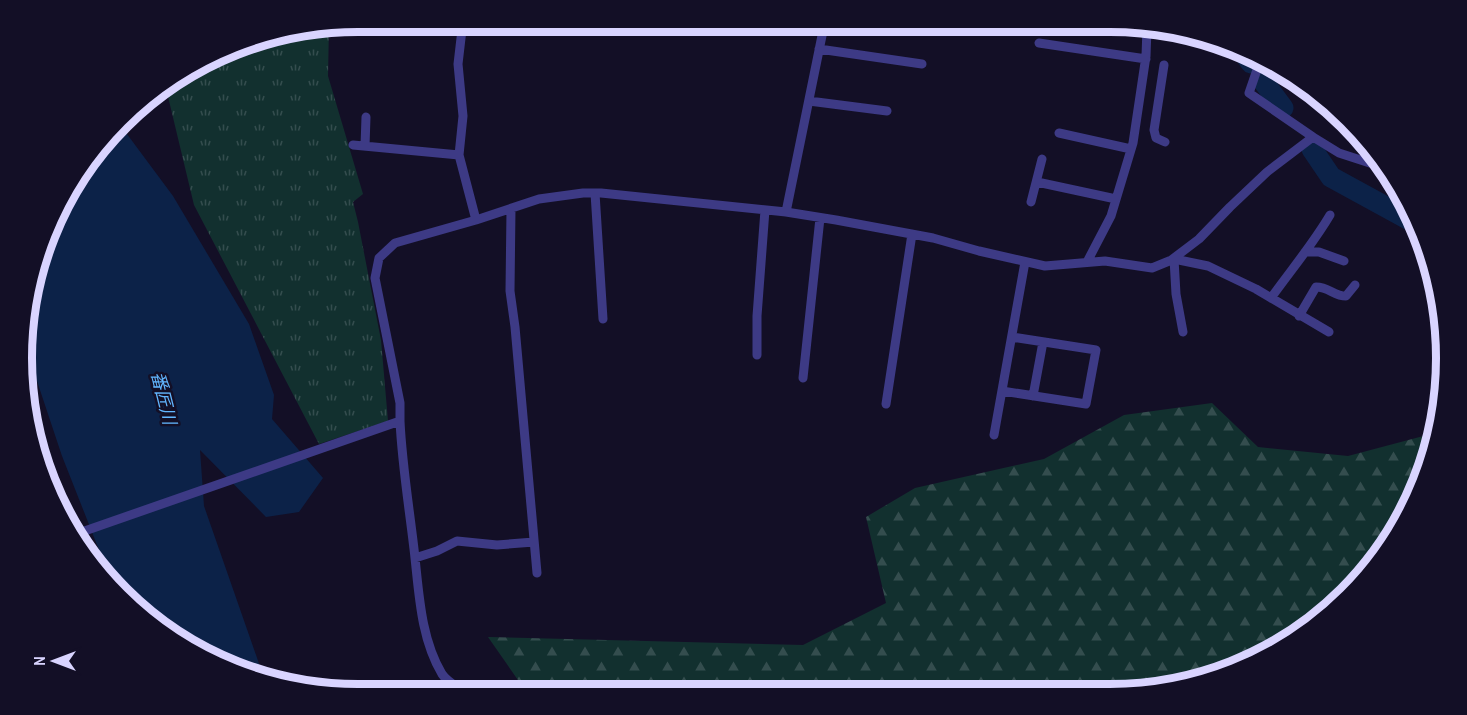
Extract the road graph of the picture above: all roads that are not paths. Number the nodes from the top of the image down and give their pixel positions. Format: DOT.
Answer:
graph roads {
  1 [pos="462,32"];
  2 [pos="823,32"];
  3 [pos="1147,34"];
  4 [pos="1039,43"];
  5 [pos="819,49"];
  6 [pos="1146,59"];
  7 [pos="922,64"];
  8 [pos="1164,65"];
  9 [pos="1258,67"];
  10 [pos="809,101"];
  11 [pos="887,111"];
  12 [pos="366,117"];
  13 [pos="1136,123"];
  14 [pos="1155,125"];
  15 [pos="1059,133"];
  16 [pos="1313,137"];
  17 [pos="1165,142"];
  18 [pos="353,145"];
  19 [pos="365,146"];
  20 [pos="1131,149"];
  21 [pos="459,155"];
  22 [pos="1042,159"];
  23 [pos="1371,164"];
  24 [pos="1037,182"];
  25 [pos="595,193"];
  26 [pos="1116,199"];
  27 [pos="1031,202"];
  28 [pos="511,209"];
  29 [pos="765,210"];
  30 [pos="786,212"];
  31 [pos="1330,215"];
  32 [pos="820,218"];
  33 [pos="476,220"];
  34 [pos="912,234"];
  35 [pos="1305,252"];
  36 [pos="1171,261"];
  37 [pos="1344,261"];
  38 [pos="1025,262"];
  39 [pos="1087,262"];
  40 [pos="1355,285"];
  41 [pos="1271,298"];
  42 [pos="1299,316"];
  43 [pos="603,319"];
  44 [pos="1184,332"];
  45 [pos="1329,332"];
  46 [pos="1012,337"];
  47 [pos="1043,342"];
  48 [pos="757,355"];
  49 [pos="803,378"];
  50 [pos="1002,391"];
  51 [pos="1033,396"];
  52 [pos="886,404"];
  53 [pos="400,421"];
  54 [pos="994,435"];
  55 [pos="82,532"];
  56 [pos="534,542"];
  57 [pos="415,558"];
  58 [pos="537,573"];
  59 [pos="444,677"];
  60 [pos="447,684"];
  61 [pos="453,684"];
  1 -- 21 [label="street"];
  2 -- 5 [label="street"];
  3 -- 6 [label="street"];
  4 -- 6 [label="street"];
  5 -- 7 [label="street"];
  5 -- 10 [label="street"];
  6 -- 13 [label="street"];
  8 -- 14 [label="street"];
  9 -- 16 [label="street"];
  10 -- 11 [label="street"];
  10 -- 30 [label="street"];
  12 -- 19 [label="street"];
  13 -- 14 [label="street"];
  13 -- 20 [label="street"];
  14 -- 17 [label="street"];
  15 -- 20 [label="street"];
  16 -- 23 [label="street"];
  16 -- 36 [label="street"];
  18 -- 19 [label="street"];
  19 -- 21 [label="street"];
  20 -- 26 [label="street"];
  21 -- 33 [label="street"];
  22 -- 24 [label="street"];
  24 -- 26 [label="street"];
  24 -- 27 [label="street"];
  25 -- 28 [label="street"];
  25 -- 29 [label="street"];
  25 -- 43 [label="street"];
  26 -- 39 [label="street"];
  28 -- 33 [label="street"];
  28 -- 56 [label="street"];
  29 -- 30 [label="street"];
  29 -- 48 [label="street"];
  30 -- 32 [label="street"];
  31 -- 35 [label="street"];
  32 -- 34 [label="street"];
  32 -- 49 [label="street"];
  33 -- 53 [label="street"];
  34 -- 38 [label="street"];
  34 -- 52 [label="street"];
  35 -- 37 [label="street"];
  35 -- 41 [label="street"];
  36 -- 39 [label="street"];
  36 -- 41 [label="street"];
  36 -- 44 [label="street"];
  38 -- 39 [label="street"];
  38 -- 46 [label="street"];
  40 -- 42 [label="street"];
  41 -- 42 [label="street"];
  42 -- 45 [label="street"];
  46 -- 47 [label="street"];
  46 -- 50 [label="street"];
  47 -- 51 [label="street"];
  47 -- 51 [label="street"];
  50 -- 51 [label="street"];
  50 -- 54 [label="street"];
  53 -- 55 [label="street"];
  53 -- 57 [label="street"];
  56 -- 57 [label="street"];
  56 -- 58 [label="street"];
  57 -- 59 [label="street"];
  59 -- 60 [label="street"];
  59 -- 61 [label="street"];
}
